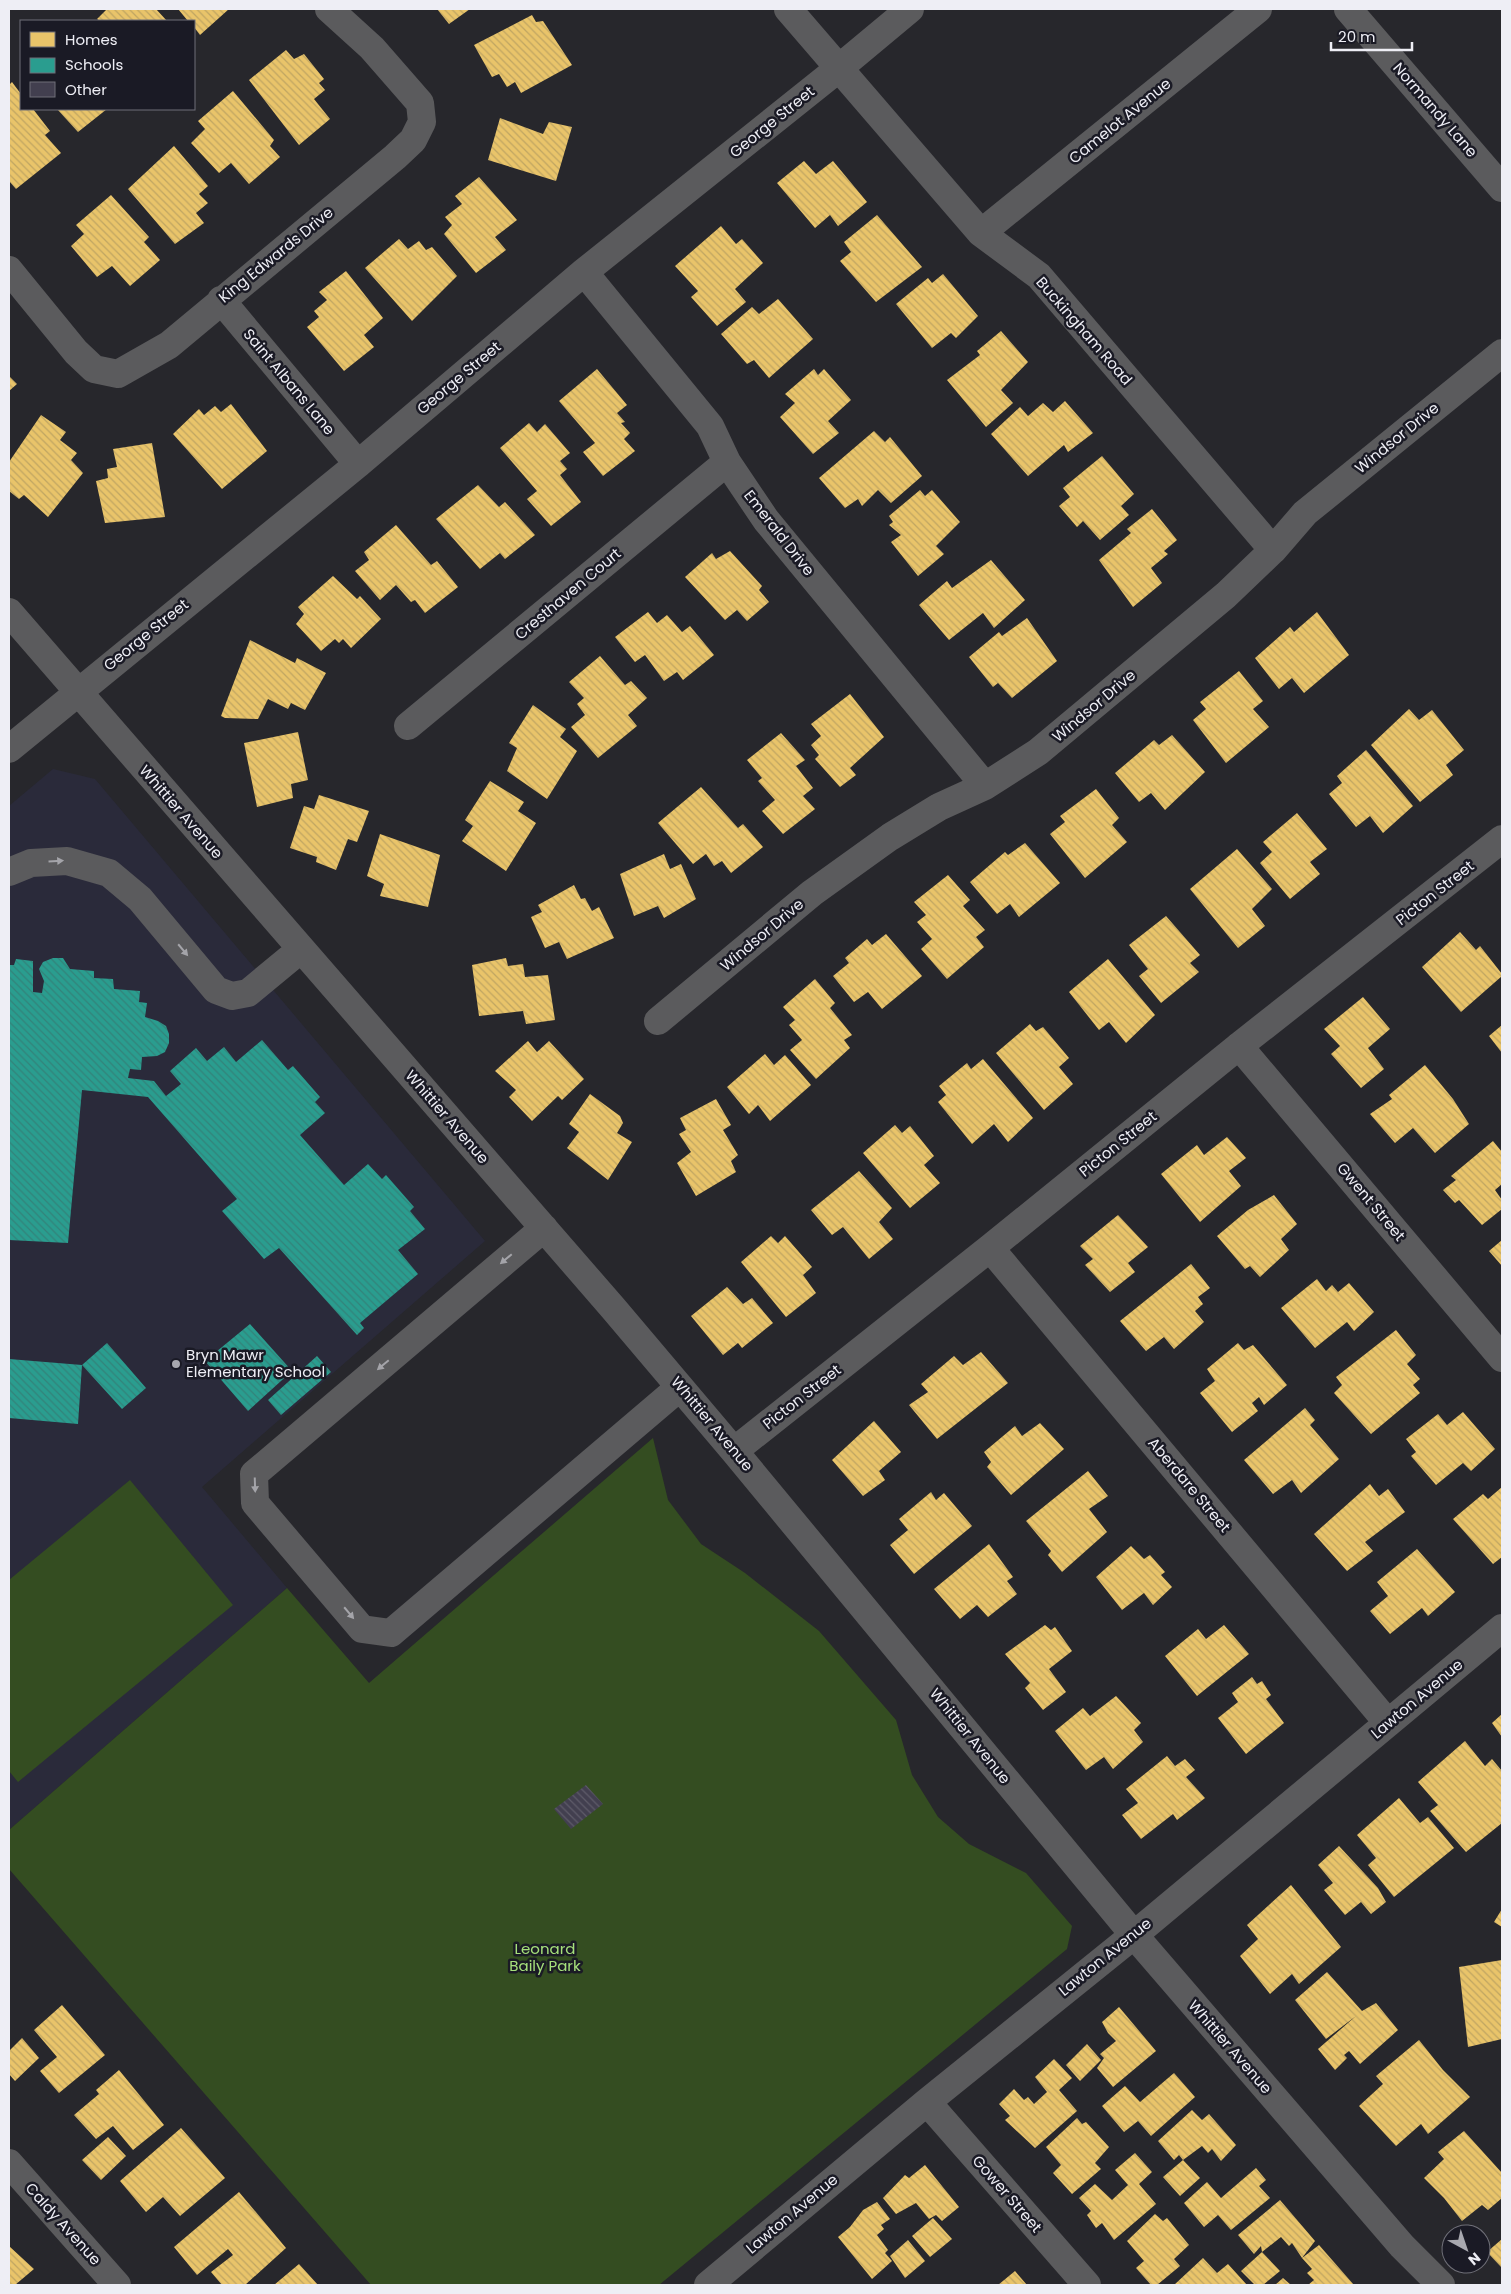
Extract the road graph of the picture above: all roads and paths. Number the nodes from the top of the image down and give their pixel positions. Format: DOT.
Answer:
graph roads {
  1 [pos="329,9"];
  2 [pos="788,9"];
  3 [pos="910,9"];
  4 [pos="1258,9"];
  5 [pos="1348,9"];
  6 [pos="838,69"];
  7 [pos="1502,188"];
  8 [pos="981,233"];
  9 [pos="9,270"];
  10 [pos="584,272"];
  11 [pos="221,300"];
  12 [pos="1502,353"];
  13 [pos="727,462"];
  14 [pos="358,464"];
  15 [pos="1273,550"];
  16 [pos="9,612"];
  17 [pos="76,692"];
  18 [pos="408,726"];
  19 [pos="9,748"];
  20 [pos="985,786"];
  21 [pos="1498,851"];
  22 [pos="9,872"];
  23 [pos="300,950"];
  24 [pos="658,1022"];
  25 [pos="1240,1046"];
  26 [pos="544,1228"];
  27 [pos="990,1248"];
  28 [pos="1502,1358"];
  29 [pos="680,1387"];
  30 [pos="734,1451"];
  31 [pos="1502,1628"];
  32 [pos="1388,1723"];
  33 [pos="1134,1935"];
  34 [pos="927,2102"];
  35 [pos="9,2163"];
  36 [pos="1402,2246"];
  37 [pos="117,2285"];
  38 [pos="708,2285"];
  39 [pos="1087,2285"];
  40 [pos="1430,2285"];
  41 [pos="1441,2285"];
  1 -- 11 [label="street, King Edwards Drive"];
  2 -- 6 [label="street, Buckingham Road"];
  3 -- 6 [label="street, George Street"];
  4 -- 8 [label="street, Camelot Avenue"];
  5 -- 7 [label="street, Normandy Lane"];
  6 -- 8 [label="street, Buckingham Road"];
  6 -- 10 [label="street, George Street"];
  8 -- 15 [label="street, Buckingham Road"];
  9 -- 11 [label="street, King Edwards Drive"];
  10 -- 13 [label="street, Emerald Drive"];
  10 -- 14 [label="street, George Street"];
  11 -- 14 [label="street, Saint Albans Lane"];
  12 -- 15 [label="street, Windsor Drive"];
  13 -- 18 [label="street, Cresthaven Court"];
  13 -- 20 [label="street, Emerald Drive"];
  14 -- 17 [label="street, George Street"];
  15 -- 20 [label="street, Windsor Drive"];
  16 -- 17 [label="street, Whittier Avenue"];
  17 -- 19 [label="street, George Street"];
  17 -- 23 [label="street, Whittier Avenue"];
  20 -- 24 [label="street, Windsor Drive"];
  21 -- 25 [label="street, Picton Street"];
  22 -- 23 [label="street, one-way"];
  23 -- 26 [label="street, Whittier Avenue"];
  25 -- 27 [label="street, Picton Street"];
  25 -- 28 [label="street, Gwent Street"];
  26 -- 29 [label="street, Whittier Avenue"];
  26 -- 29 [label="street, one-way"];
  27 -- 30 [label="street, Picton Street"];
  27 -- 32 [label="street, Aberdare Street"];
  29 -- 30 [label="street, Whittier Avenue"];
  30 -- 33 [label="street, Whittier Avenue"];
  31 -- 32 [label="street, Lawton Avenue"];
  32 -- 33 [label="street, Lawton Avenue"];
  33 -- 34 [label="street, Lawton Avenue"];
  33 -- 36 [label="street, Whittier Avenue"];
  34 -- 38 [label="street, Lawton Avenue"];
  34 -- 39 [label="street, Gower Street"];
  35 -- 37 [label="street, Caldy Avenue"];
  36 -- 40 [label="street, Whittier Avenue"];
  36 -- 41 [label="street, Whittier Avenue"];
}
